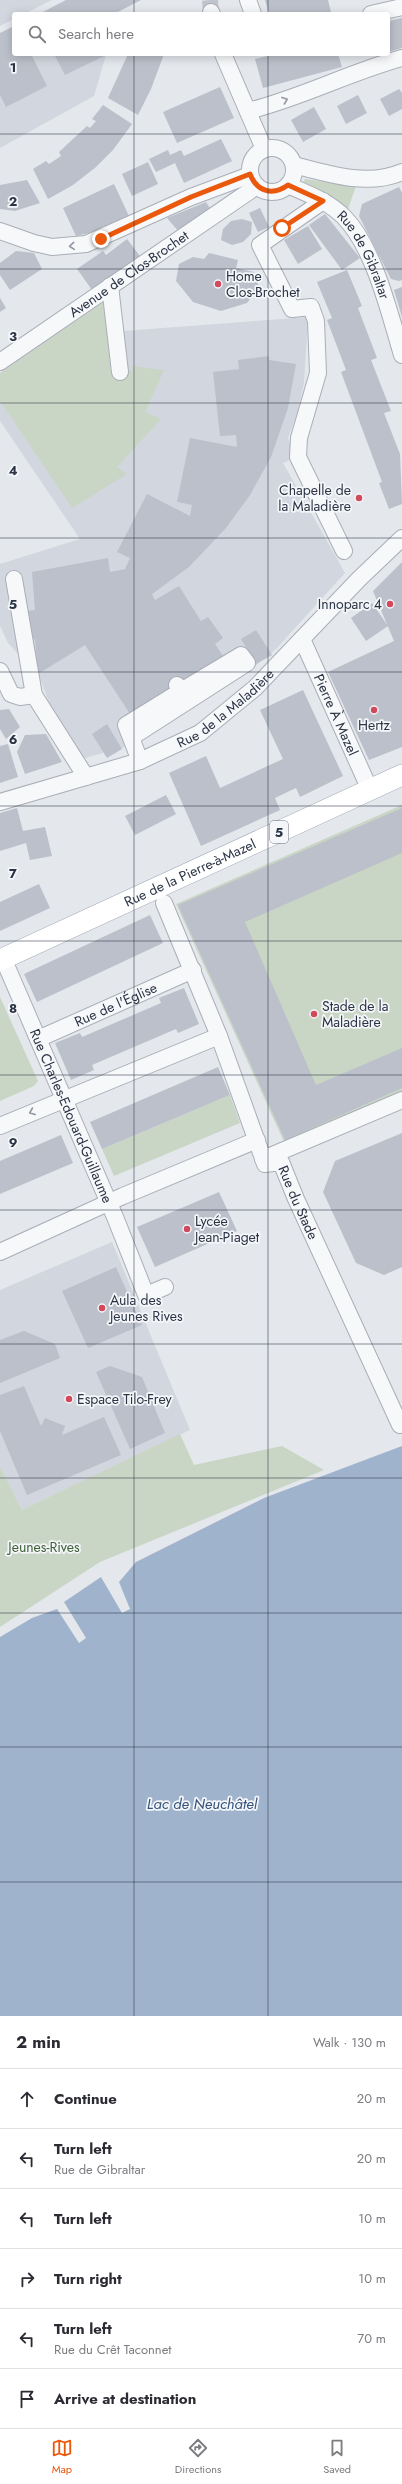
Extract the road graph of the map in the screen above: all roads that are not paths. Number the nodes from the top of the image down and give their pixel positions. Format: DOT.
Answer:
graph roads {
  1 [pos="248,0"];
  2 [pos="402,7"];
  3 [pos="252,12"];
  4 [pos="380,12"];
  5 [pos="224,56"];
  6 [pos="402,58"];
  7 [pos="248,111"];
  8 [pos="264,149"];
  9 [pos="294,166"];
  10 [pos="402,172"];
  11 [pos="254,180"];
  12 [pos="288,185"];
  13 [pos="323,201"];
  14 [pos="0,231"];
  15 [pos="110,286"];
  16 [pos="402,355"];
  17 [pos="0,362"];
  18 [pos="120,372"];
  19 [pos="402,538"];
  20 [pos="344,551"];
  21 [pos="14,579"];
  22 [pos="302,639"];
  23 [pos="0,671"];
  24 [pos="34,695"];
  25 [pos="132,737"];
  26 [pos="140,760"];
  27 [pos="402,775"];
  28 [pos="86,777"];
  29 [pos="370,790"];
  30 [pos="0,802"];
  31 [pos="164,903"];
  32 [pos="2,959"];
  33 [pos="193,970"];
  34 [pos="219,1036"];
  35 [pos="38,1039"];
  36 [pos="64,1098"];
  37 [pos="402,1100"];
  38 [pos="0,1126"];
  39 [pos="257,1140"];
  40 [pos="263,1159"];
  41 [pos="109,1202"];
  42 [pos="0,1252"];
  43 [pos="164,1286"];
  44 [pos="401,1424"];
  1 -- 3 [label="street"];
  2 -- 4 [label="street"];
  5 -- 7 [label="street"];
  7 -- 6 [label="street, one-way"];
  7 -- 8 [label="street"];
  8 -- 9 [label="street"];
  8 -- 11 [label="street"];
  9 -- 10 [label="street"];
  9 -- 12 [label="street"];
  11 -- 12 [label="street"];
  11 -- 14 [label="street, one-way"];
  11 -- 15 [label="street, Avenue de Clos-Brochet"];
  12 -- 13 [label="street, Rue de Gibraltar"];
  13 -- 16 [label="street, Rue de Gibraltar"];
  13 -- 20 [label="street"];
  15 -- 17 [label="street, Avenue de Clos-Brochet"];
  15 -- 18 [label="street"];
  19 -- 22 [label="street, Rue de la Maladière"];
  21 -- 24 [label="street"];
  22 -- 26 [label="street, Rue de la Maladière"];
  22 -- 29 [label="street, Pierre À Mazel"];
  23 -- 24 [label="street"];
  24 -- 28 [label="street"];
  25 -- 25 [label="street"];
  25 -- 26 [label="street"];
  26 -- 28 [label="street, Rue de la Maladière"];
  27 -- 29 [label="main road, Rue de la Pierre-à-Mazel / 5"];
  28 -- 30 [label="street, Rue de la Maladière"];
  29 -- 32 [label="main road, Rue de la Pierre-à-Mazel / 5"];
  31 -- 33 [label="street, Rue du Stade"];
  32 -- 35 [label="street, Rue Charles-Edouard-Guillaume"];
  33 -- 34 [label="street, Rue du Stade"];
  33 -- 35 [label="street, Rue de l'Église"];
  34 -- 36 [label="street"];
  34 -- 39 [label="street, Rue du Stade"];
  35 -- 36 [label="street, Rue Charles-Edouard-Guillaume"];
  36 -- 38 [label="street, one-way"];
  36 -- 41 [label="street, Rue Charles-Edouard-Guillaume"];
  37 -- 40 [label="street"];
  39 -- 40 [label="street, Rue du Stade"];
  39 -- 41 [label="street"];
  40 -- 44 [label="street, Rue du Stade"];
  41 -- 42 [label="street"];
  41 -- 43 [label="street, Rue Charles-Edouard-Guillaume"];
}
